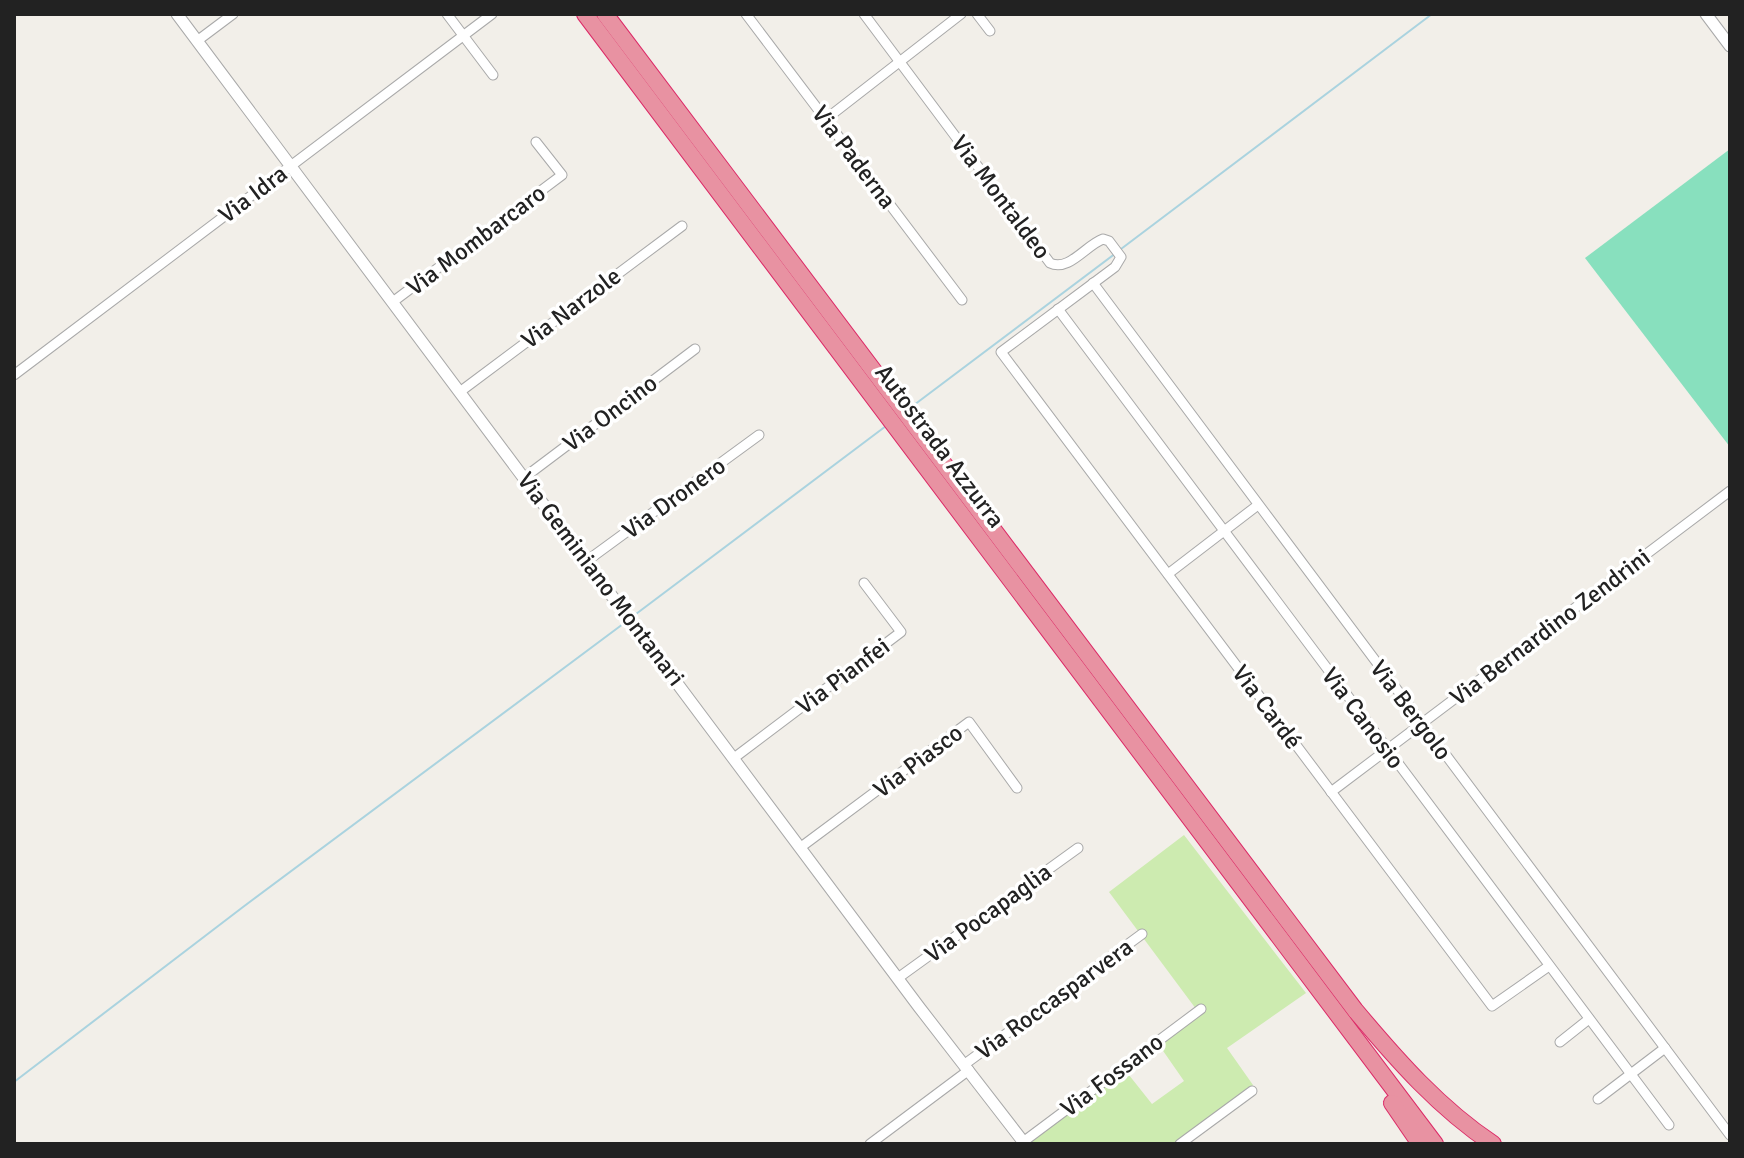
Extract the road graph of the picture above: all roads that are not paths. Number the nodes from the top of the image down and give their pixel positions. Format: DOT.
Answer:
graph roads {
  1 [pos="177,14"];
  2 [pos="233,14"];
  3 [pos="447,14"];
  4 [pos="492,14"];
  5 [pos="585,14"];
  6 [pos="605,14"];
  7 [pos="746,14"];
  8 [pos="864,14"];
  9 [pos="961,14"];
  10 [pos="977,14"];
  11 [pos="1706,14"];
  12 [pos="990,31"];
  13 [pos="463,36"];
  14 [pos="197,41"];
  15 [pos="1730,46"];
  16 [pos="899,60"];
  17 [pos="493,75"];
  18 [pos="826,119"];
  19 [pos="536,142"];
  20 [pos="291,165"];
  21 [pos="682,226"];
  22 [pos="1093,283"];
  23 [pos="962,300"];
  24 [pos="394,301"];
  25 [pos="1058,309"];
  26 [pos="695,349"];
  27 [pos="1001,352"];
  28 [pos="14,375"];
  29 [pos="461,391"];
  30 [pos="892,408"];
  31 [pos="759,435"];
  32 [pos="525,477"];
  33 [pos="1730,491"];
  34 [pos="1258,505"];
  35 [pos="1224,531"];
  36 [pos="588,560"];
  37 [pos="1168,574"];
  38 [pos="864,583"];
  39 [pos="1421,724"];
  40 [pos="1388,751"];
  41 [pos="734,758"];
  42 [pos="1017,788"];
  43 [pos="1331,792"];
  44 [pos="801,847"];
  45 [pos="1078,848"];
  46 [pos="1262,903"];
  47 [pos="1142,934"];
  48 [pos="1549,966"];
  49 [pos="898,978"];
  50 [pos="1201,1009"];
  51 [pos="1589,1019"];
  52 [pos="1560,1042"];
  53 [pos="1665,1048"];
  54 [pos="967,1067"];
  55 [pos="1631,1075"];
  56 [pos="1252,1091"];
  57 [pos="1598,1099"];
  58 [pos="1669,1125"];
  59 [pos="1730,1135"];
  60 [pos="1024,1143"];
  61 [pos="870,1144"];
  62 [pos="1180,1144"];
  63 [pos="1420,1144"];
  64 [pos="1435,1144"];
  65 [pos="1449,1144"];
  66 [pos="1493,1144"];
  1 -- 14 [label="street, Via Geminiano Montanari"];
  2 -- 14 [label="street"];
  3 -- 13 [label="street"];
  4 -- 13 [label="street, Via Idra"];
  5 -- 30 [label="highway, Autostrada Azzurra"];
  6 -- 30 [label="highway, Autostrada Azzurra"];
  7 -- 18 [label="street, Via Paderna"];
  8 -- 16 [label="street, Via Montaldeo"];
  9 -- 16 [label="street"];
  10 -- 12 [label="street"];
  11 -- 15 [label="street"];
  13 -- 17 [label="street"];
  13 -- 20 [label="street, Via Idra"];
  14 -- 20 [label="street, Via Geminiano Montanari"];
  16 -- 18 [label="street"];
  16 -- 22 [label="street, Via Montaldeo"];
  18 -- 23 [label="street, Via Paderna"];
  19 -- 24 [label="street, Via Mombarcaro"];
  20 -- 24 [label="street, Via Geminiano Montanari"];
  20 -- 28 [label="street, Via Idra"];
  21 -- 29 [label="street, Via Narzole"];
  22 -- 25 [label="street, Via Montaldeo"];
  22 -- 34 [label="street, Via Bergolo"];
  24 -- 29 [label="street, Via Geminiano Montanari"];
  25 -- 27 [label="street, Via Montaldeo"];
  25 -- 35 [label="street, Via Canosio"];
  26 -- 32 [label="street, Via Oncino"];
  27 -- 37 [label="street, Via Cardé"];
  29 -- 32 [label="street, Via Geminiano Montanari"];
  30 -- 46 [label="highway, Autostrada Azzurra"];
  31 -- 36 [label="street, Via Dronero"];
  32 -- 36 [label="street, Via Geminiano Montanari"];
  33 -- 39 [label="street, Via Bernardino Zendrini"];
  34 -- 35 [label="street"];
  34 -- 39 [label="street, Via Bergolo"];
  35 -- 37 [label="street"];
  35 -- 40 [label="street, Via Canosio"];
  36 -- 41 [label="street, Via Geminiano Montanari"];
  37 -- 43 [label="street, Via Cardé"];
  38 -- 41 [label="street, Via Pianfei"];
  39 -- 40 [label="street, Via Bernardino Zendrini"];
  39 -- 53 [label="street, Via Bergolo"];
  40 -- 43 [label="street, Via Bernardino Zendrini"];
  40 -- 48 [label="street, Via Canosio"];
  41 -- 44 [label="street, Via Geminiano Montanari"];
  42 -- 44 [label="street, Via Piasco"];
  43 -- 48 [label="street, Via Cardé"];
  44 -- 49 [label="street, Via Geminiano Montanari"];
  45 -- 49 [label="street, Via Pocapaglia"];
  46 -- 63 [label="highway"];
  46 -- 64 [label="highway"];
  46 -- 65 [label="highway"];
  46 -- 66 [label="highway"];
  47 -- 54 [label="street, Via Roccasparvera"];
  48 -- 51 [label="street, Via Canosio"];
  49 -- 54 [label="street, Via Geminiano Montanari"];
  50 -- 60 [label="street, Via Fossano"];
  51 -- 52 [label="street"];
  51 -- 55 [label="street, Via Canosio"];
  53 -- 55 [label="street"];
  53 -- 59 [label="street, Via Bergolo"];
  54 -- 60 [label="street, Via Geminiano Montanari"];
  54 -- 61 [label="street, Via Roccasparvera"];
  55 -- 57 [label="street"];
  55 -- 58 [label="street, Via Canosio"];
  56 -- 62 [label="street"];
}
